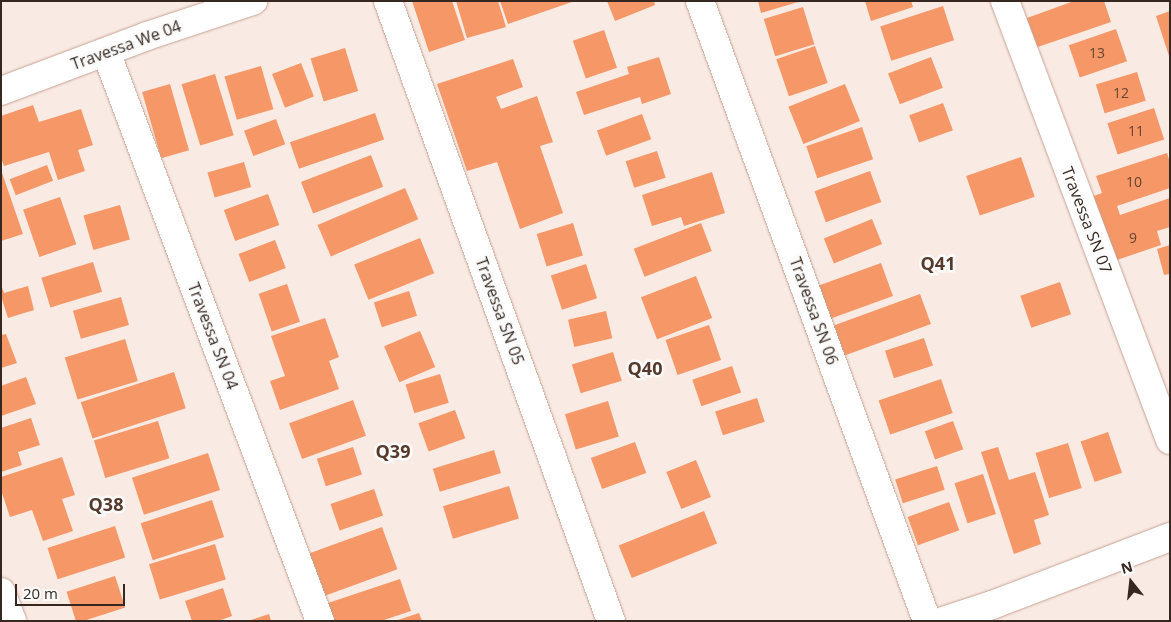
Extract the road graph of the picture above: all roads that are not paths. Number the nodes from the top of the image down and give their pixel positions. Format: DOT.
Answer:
graph roads {
  1 [pos="253,1"];
  2 [pos="388,1"];
  3 [pos="700,1"];
  4 [pos="1005,1"];
  5 [pos="106,52"];
  6 [pos="1,91"];
  7 [pos="1170,440"];
  8 [pos="1170,537"];
  9 [pos="1,592"];
  10 [pos="12,621"];
  11 [pos="320,621"];
  12 [pos="611,621"];
  13 [pos="927,621"];
  14 [pos="943,621"];
  1 -- 5 [label="street, Travessa We 04"];
  2 -- 12 [label="street, Travessa SN 05"];
  3 -- 13 [label="street, Travessa SN 06"];
  4 -- 7 [label="street, Travessa SN 07"];
  5 -- 6 [label="street, Travessa We 04"];
  5 -- 11 [label="street, Travessa SN 04"];
  8 -- 14 [label="street"];
  9 -- 10 [label="street"];
}
